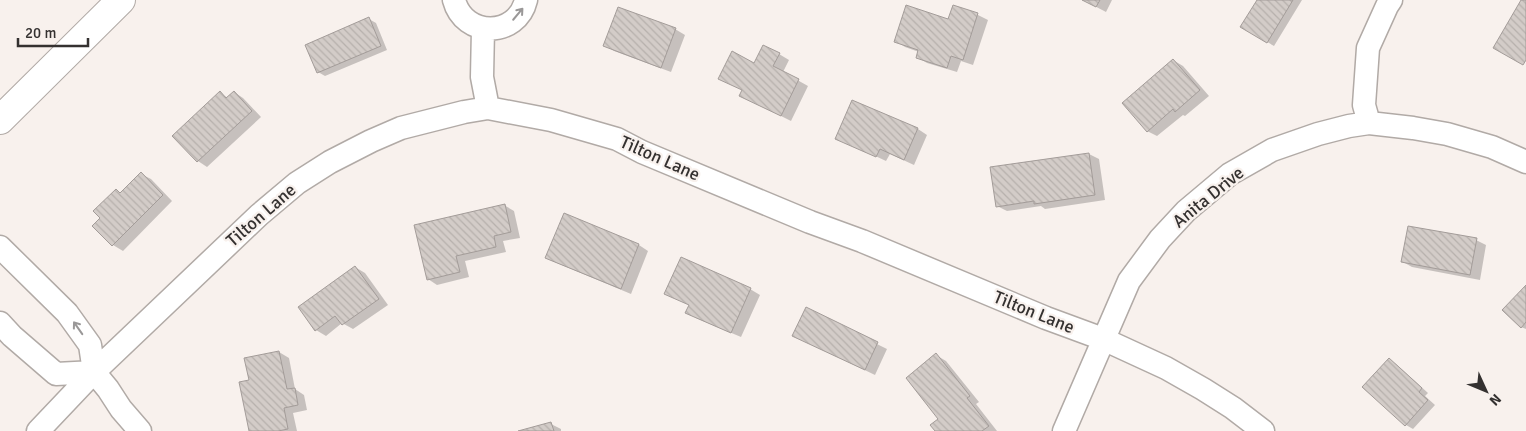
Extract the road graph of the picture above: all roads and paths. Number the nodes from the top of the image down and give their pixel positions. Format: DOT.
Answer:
graph roads {
  1 [pos="121,0"];
  2 [pos="454,0"];
  3 [pos="526,0"];
  4 [pos="1391,0"];
  5 [pos="483,28"];
  6 [pos="488,108"];
  7 [pos="0,120"];
  8 [pos="1369,123"];
  9 [pos="1526,162"];
  10 [pos="0,247"];
  11 [pos="0,323"];
  12 [pos="1103,339"];
  13 [pos="94,372"];
  14 [pos="38,431"];
  15 [pos="140,431"];
  16 [pos="1064,431"];
  17 [pos="1264,431"];
  1 -- 7 [label="main road"];
  2 -- 5 [label="street"];
  5 -- 3 [label="street, one-way"];
  4 -- 8 [label="street"];
  5 -- 6 [label="street"];
  6 -- 12 [label="street, Tilton Lane"];
  6 -- 13 [label="street, Tilton Lane"];
  8 -- 9 [label="street, Anita Drive"];
  8 -- 12 [label="street, Anita Drive"];
  13 -- 10 [label="street, one-way"];
  11 -- 13 [label="street"];
  12 -- 16 [label="street, Anita Drive"];
  12 -- 17 [label="street, Tilton Lane"];
  13 -- 14 [label="street, Tilton Lane"];
  13 -- 15 [label="street"];
}
